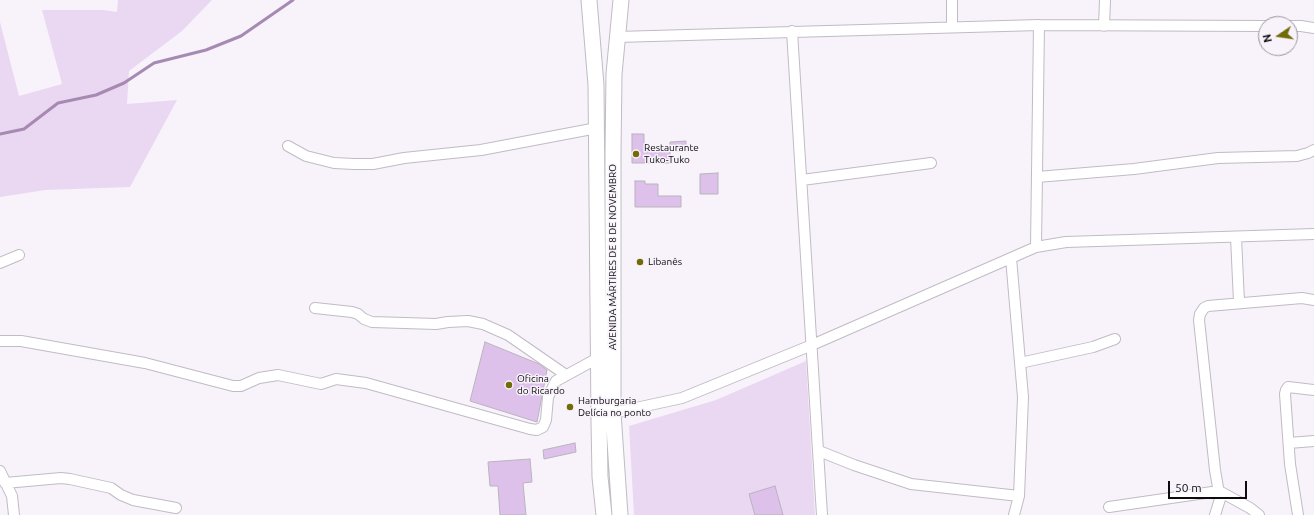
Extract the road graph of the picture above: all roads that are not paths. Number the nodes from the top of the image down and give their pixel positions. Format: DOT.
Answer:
graph roads {
  1 [pos="589,0"];
  2 [pos="621,0"];
  3 [pos="952,0"];
  4 [pos="1105,0"];
  5 [pos="1039,25"];
  6 [pos="1104,26"];
  7 [pos="1258,26"];
  8 [pos="1298,26"];
  9 [pos="952,27"];
  10 [pos="1314,28"];
  11 [pos="792,31"];
  12 [pos="617,37"];
  13 [pos="597,128"];
  14 [pos="288,146"];
  15 [pos="1314,150"];
  16 [pos="931,163"];
  17 [pos="1037,177"];
  18 [pos="802,180"];
  19 [pos="1314,234"];
  20 [pos="1236,237"];
  21 [pos="1036,247"];
  22 [pos="20,255"];
  23 [pos="1011,258"];
  24 [pos="0,263"];
  25 [pos="1314,300"];
  26 [pos="1239,302"];
  27 [pos="316,308"];
  28 [pos="1115,339"];
  29 [pos="0,341"];
  30 [pos="812,345"];
  31 [pos="598,358"];
  32 [pos="1020,363"];
  33 [pos="566,375"];
  34 [pos="1314,390"];
  35 [pos="613,413"];
  36 [pos="1314,441"];
  37 [pos="1289,443"];
  38 [pos="818,451"];
  39 [pos="0,470"];
  40 [pos="5,483"];
  41 [pos="1219,491"];
  42 [pos="1019,496"];
  43 [pos="1110,507"];
  44 [pos="176,508"];
  45 [pos="14,515"];
  46 [pos="604,515"];
  47 [pos="620,515"];
  48 [pos="822,515"];
  49 [pos="1014,515"];
  50 [pos="1214,515"];
  51 [pos="1259,515"];
  52 [pos="1298,515"];
  1 -- 13 [label="main road, AVENIDA MÁRTIRES DE 8 DE NOVEMBRO"];
  2 -- 12 [label="main road, AVENIDA MÁRTIRES DE 8 DE NOVEMBRO"];
  3 -- 9 [label="street"];
  4 -- 6 [label="street"];
  5 -- 6 [label="street"];
  5 -- 9 [label="street"];
  5 -- 17 [label="street"];
  6 -- 7 [label="street"];
  8 -- 10 [label="street"];
  9 -- 11 [label="street"];
  11 -- 12 [label="street"];
  11 -- 18 [label="street"];
  12 -- 35 [label="main road, AVENIDA MÁRTIRES DE 8 DE NOVEMBRO"];
  13 -- 14 [label="street"];
  13 -- 31 [label="main road, AVENIDA MÁRTIRES DE 8 DE NOVEMBRO"];
  15 -- 17 [label="street"];
  16 -- 18 [label="street"];
  17 -- 21 [label="street"];
  18 -- 30 [label="street"];
  19 -- 20 [label="street"];
  20 -- 21 [label="street"];
  20 -- 26 [label="street"];
  21 -- 23 [label="street"];
  22 -- 24 [label="street"];
  23 -- 30 [label="street"];
  23 -- 32 [label="street"];
  25 -- 26 [label="street"];
  26 -- 41 [label="street"];
  27 -- 33 [label="street"];
  28 -- 32 [label="street"];
  29 -- 33 [label="street"];
  30 -- 35 [label="street"];
  30 -- 38 [label="street"];
  31 -- 33 [label="street"];
  31 -- 46 [label="main road, AVENIDA MÁRTIRES DE 8 DE NOVEMBRO"];
  32 -- 42 [label="street"];
  34 -- 37 [label="street"];
  35 -- 47 [label="main road, AVENIDA MÁRTIRES DE 8 DE NOVEMBRO"];
  36 -- 37 [label="street"];
  37 -- 52 [label="street"];
  38 -- 42 [label="street"];
  38 -- 48 [label="street"];
  39 -- 40 [label="street"];
  40 -- 44 [label="street"];
  40 -- 45 [label="street"];
  41 -- 43 [label="street"];
  41 -- 50 [label="street"];
  41 -- 51 [label="street"];
  42 -- 49 [label="street"];
}
